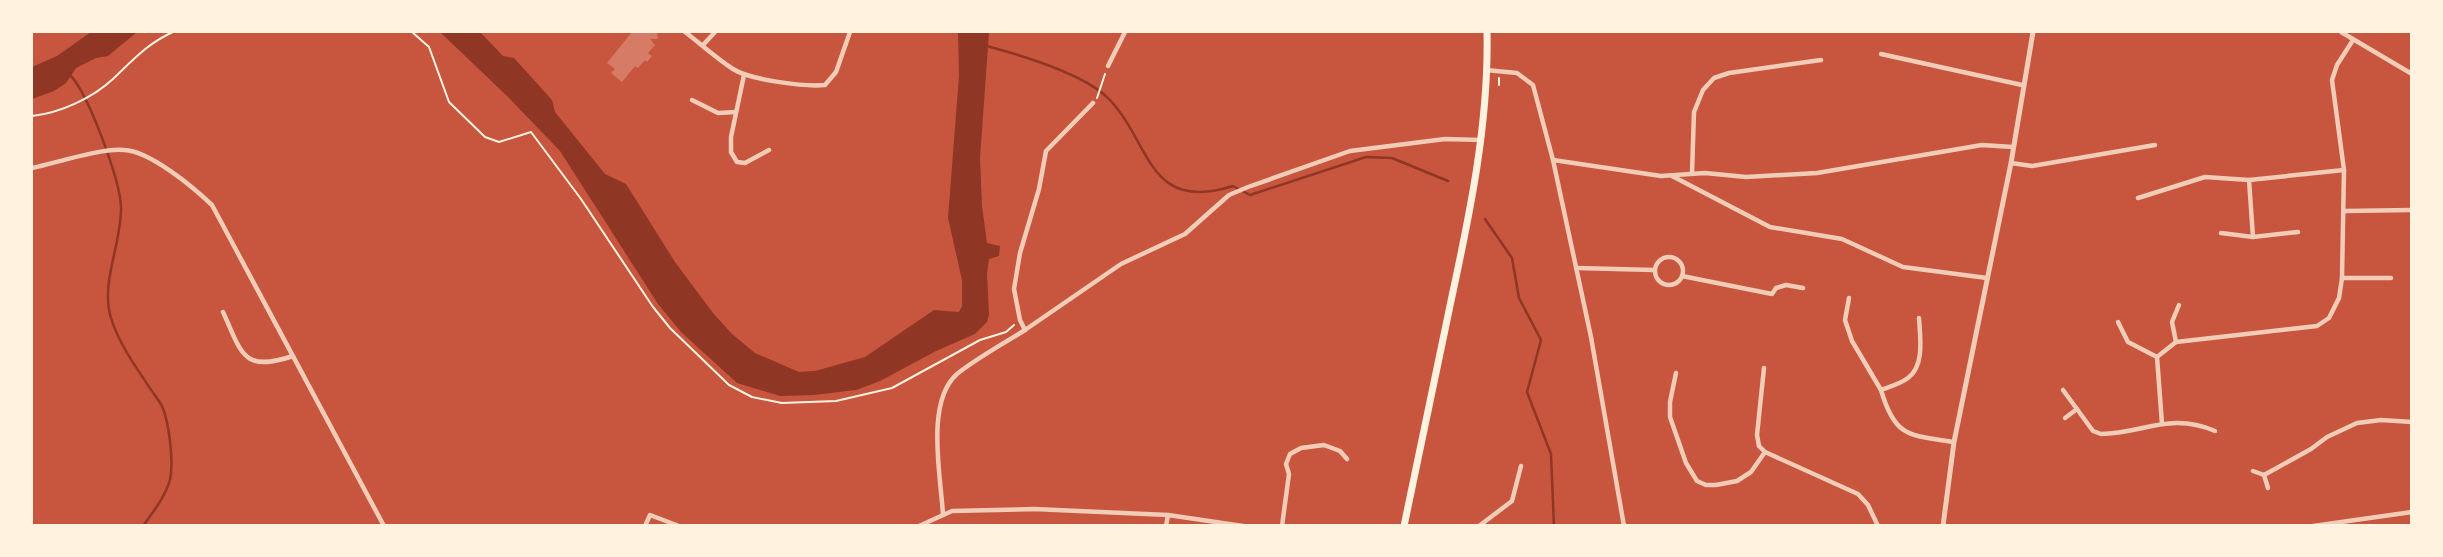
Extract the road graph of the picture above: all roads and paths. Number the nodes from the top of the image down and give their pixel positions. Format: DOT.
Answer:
graph roads {
  1 [pos="173,32"];
  2 [pos="412,32"];
  3 [pos="685,32"];
  4 [pos="715,32"];
  5 [pos="850,32"];
  6 [pos="1125,32"];
  7 [pos="1487,32"];
  8 [pos="2033,32"];
  9 [pos="2341,32"];
  10 [pos="2353,40"];
  11 [pos="704,45"];
  12 [pos="1881,54"];
  13 [pos="1821,60"];
  14 [pos="1108,66"];
  15 [pos="1486,70"];
  16 [pos="2409,71"];
  17 [pos="744,75"];
  18 [pos="2022,85"];
  19 [pos="692,100"];
  20 [pos="1095,101"];
  21 [pos="736,112"];
  22 [pos="32,116"];
  23 [pos="1480,140"];
  24 [pos="2155,145"];
  25 [pos="2013,147"];
  26 [pos="769,150"];
  27 [pos="1553,160"];
  28 [pos="2011,163"];
  29 [pos="32,168"];
  30 [pos="2344,170"];
  31 [pos="1692,173"];
  32 [pos="1671,175"];
  33 [pos="2249,180"];
  34 [pos="2138,198"];
  35 [pos="2345,211"];
  36 [pos="2412,211"];
  37 [pos="2298,232"];
  38 [pos="2221,233"];
  39 [pos="2253,237"];
  40 [pos="1576,268"];
  41 [pos="1654,270"];
  42 [pos="1682,276"];
  43 [pos="1987,278"];
  44 [pos="2342,278"];
  45 [pos="2391,278"];
  46 [pos="1803,288"];
  47 [pos="1849,298"];
  48 [pos="2179,305"];
  49 [pos="223,312"];
  50 [pos="1919,318"];
  51 [pos="1020,320"];
  52 [pos="2118,322"];
  53 [pos="1025,330"];
  54 [pos="2175,342"];
  55 [pos="293,356"];
  56 [pos="2157,357"];
  57 [pos="1764,368"];
  58 [pos="1676,373"];
  59 [pos="1881,390"];
  60 [pos="2063,390"];
  61 [pos="2077,409"];
  62 [pos="2065,418"];
  63 [pos="2412,422"];
  64 [pos="2162,424"];
  65 [pos="2215,431"];
  66 [pos="1954,442"];
  67 [pos="1765,452"];
  68 [pos="1348,458"];
  69 [pos="1521,466"];
  70 [pos="2253,471"];
  71 [pos="2264,475"];
  72 [pos="2268,488"];
  73 [pos="2412,512"];
  74 [pos="943,515"];
  75 [pos="1168,515"];
  76 [pos="384,526"];
  77 [pos="645,526"];
  78 [pos="679,526"];
  79 [pos="919,526"];
  80 [pos="1166,526"];
  81 [pos="1244,526"];
  82 [pos="1282,526"];
  83 [pos="1404,526"];
  84 [pos="1479,526"];
  85 [pos="1624,526"];
  86 [pos="1878,526"];
  87 [pos="1943,526"];
  88 [pos="2313,526"];
  1 -- 22 [label="path"];
  2 -- 51 [label="path"];
  3 -- 11 [label="street"];
  4 -- 11 [label="street"];
  5 -- 17 [label="street"];
  6 -- 14 [label="street"];
  7 -- 15 [label="highway"];
  8 -- 18 [label="street"];
  9 -- 10 [label="street"];
  10 -- 16 [label="street"];
  10 -- 30 [label="street"];
  11 -- 17 [label="street"];
  12 -- 18 [label="street"];
  13 -- 31 [label="street"];
  14 -- 20 [label="path"];
  15 -- 23 [label="highway"];
  15 -- 27 [label="street"];
  17 -- 21 [label="street"];
  18 -- 25 [label="street"];
  19 -- 21 [label="street"];
  20 -- 51 [label="street"];
  21 -- 26 [label="street"];
  23 -- 53 [label="street"];
  23 -- 83 [label="highway"];
  24 -- 28 [label="street"];
  25 -- 28 [label="street"];
  25 -- 31 [label="street"];
  27 -- 32 [label="street"];
  27 -- 40 [label="street"];
  28 -- 43 [label="street"];
  29 -- 55 [label="street"];
  30 -- 33 [label="street"];
  30 -- 35 [label="street"];
  31 -- 32 [label="street"];
  32 -- 43 [label="street"];
  33 -- 34 [label="street"];
  33 -- 39 [label="street"];
  35 -- 36 [label="street"];
  35 -- 44 [label="street"];
  37 -- 39 [label="street"];
  38 -- 39 [label="street"];
  40 -- 41 [label="street"];
  40 -- 85 [label="street"];
  41 -- 42 [label="street"];
  41 -- 42 [label="street"];
  42 -- 46 [label="street"];
  43 -- 66 [label="street"];
  44 -- 45 [label="street"];
  44 -- 54 [label="street"];
  47 -- 59 [label="street"];
  48 -- 54 [label="street"];
  49 -- 55 [label="street"];
  50 -- 59 [label="street"];
  51 -- 53 [label="street"];
  52 -- 56 [label="street"];
  53 -- 74 [label="street"];
  54 -- 56 [label="street"];
  55 -- 76 [label="street"];
  56 -- 64 [label="street"];
  57 -- 67 [label="street"];
  58 -- 67 [label="street"];
  59 -- 66 [label="street"];
  60 -- 61 [label="street"];
  61 -- 62 [label="street"];
  61 -- 64 [label="street"];
  63 -- 71 [label="street"];
  64 -- 65 [label="street"];
  66 -- 87 [label="street"];
  67 -- 86 [label="street"];
  68 -- 82 [label="street"];
  69 -- 84 [label="street"];
  70 -- 71 [label="street"];
  71 -- 72 [label="street"];
  73 -- 88 [label="street"];
  74 -- 75 [label="street"];
  74 -- 79 [label="street"];
  75 -- 80 [label="street"];
  75 -- 81 [label="street"];
  77 -- 78 [label="street"];
}
